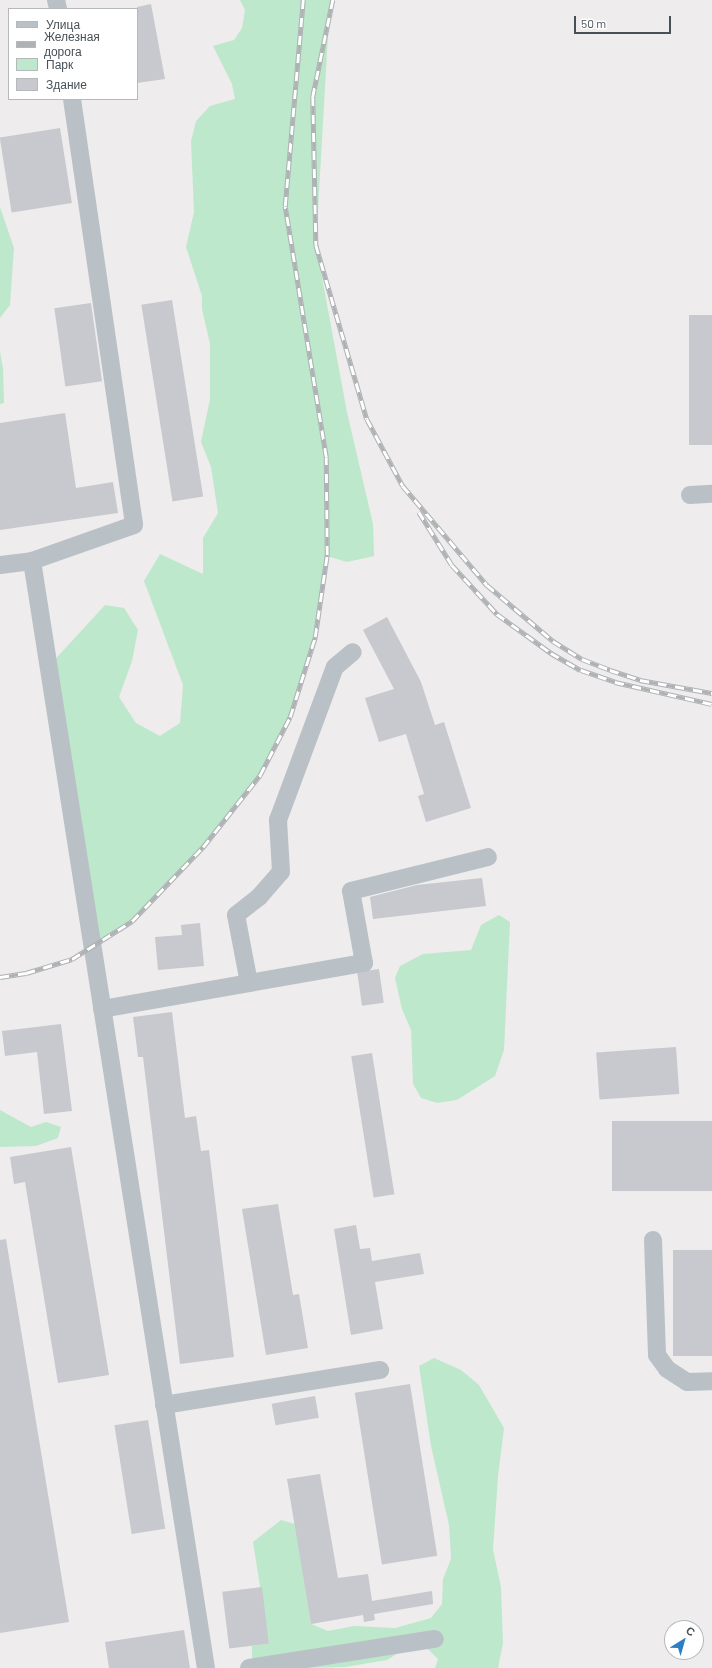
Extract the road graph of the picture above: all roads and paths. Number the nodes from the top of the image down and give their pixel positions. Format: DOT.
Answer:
graph roads {
  1 [pos="72,100"];
  2 [pos="712,494"];
  3 [pos="690,495"];
  4 [pos="32,561"];
  5 [pos="0,565"];
  6 [pos="353,652"];
  7 [pos="488,857"];
  8 [pos="249,983"];
  9 [pos="102,1009"];
  10 [pos="653,1240"];
  11 [pos="380,1370"];
  12 [pos="712,1381"];
  13 [pos="164,1405"];
  14 [pos="435,1639"];
  15 [pos="206,1668"];
  16 [pos="249,1668"];
  1 -- 4 [label="lane"];
  2 -- 3 [label="lane"];
  4 -- 5 [label="lane"];
  4 -- 9 [label="lane"];
  6 -- 8 [label="lane"];
  7 -- 8 [label="lane"];
  8 -- 9 [label="lane"];
  9 -- 13 [label="lane"];
  10 -- 12 [label="lane"];
  11 -- 13 [label="lane"];
  13 -- 15 [label="lane"];
  14 -- 16 [label="lane"];
}
